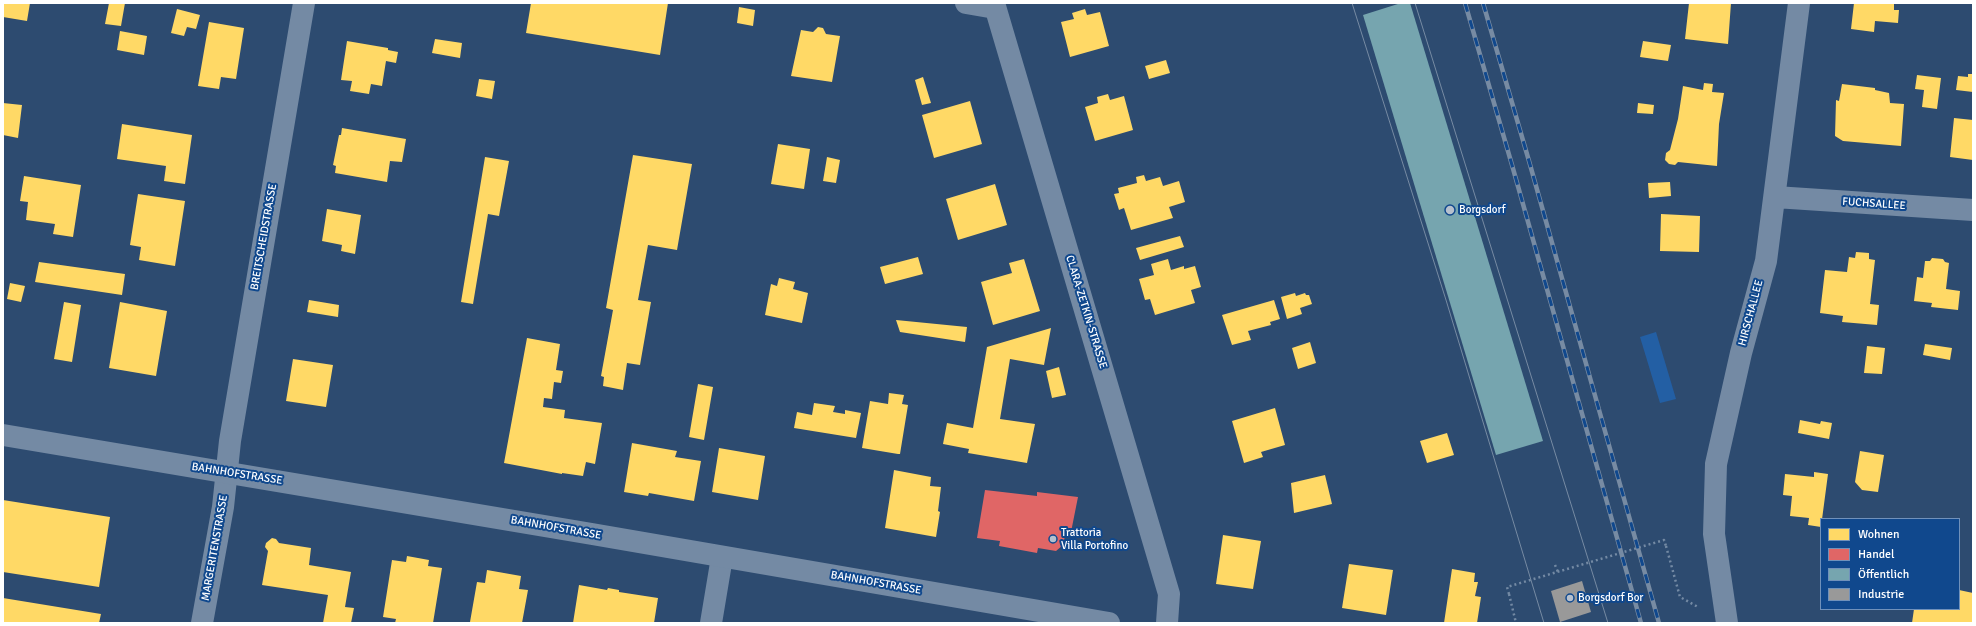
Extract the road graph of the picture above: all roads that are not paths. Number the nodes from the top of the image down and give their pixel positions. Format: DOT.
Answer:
graph roads {
  1 [pos="304,3"];
  2 [pos="966,3"];
  3 [pos="1799,3"];
  4 [pos="994,6"];
  5 [pos="1775,197"];
  6 [pos="1973,210"];
  7 [pos="3,435"];
  8 [pos="226,472"];
  9 [pos="722,557"];
  10 [pos="202,623"];
  11 [pos="711,623"];
  12 [pos="1109,623"];
  13 [pos="1167,623"];
  14 [pos="1726,623"];
  1 -- 8 [label="street, BREITSCHEIDSTRASSE"];
  2 -- 4 [label="street"];
  3 -- 5 [label="street, HIRSCHALLEE"];
  4 -- 13 [label="street, CLARA-ZETKIN-STRASSE"];
  5 -- 6 [label="street, FUCHSALLEE"];
  5 -- 14 [label="street, HIRSCHALLEE"];
  7 -- 8 [label="street, BAHNHOFSTRASSE"];
  8 -- 9 [label="street, BAHNHOFSTRASSE"];
  8 -- 10 [label="street, MARGERITENSTRASSE"];
  9 -- 11 [label="street"];
  9 -- 12 [label="street, BAHNHOFSTRASSE"];
}
